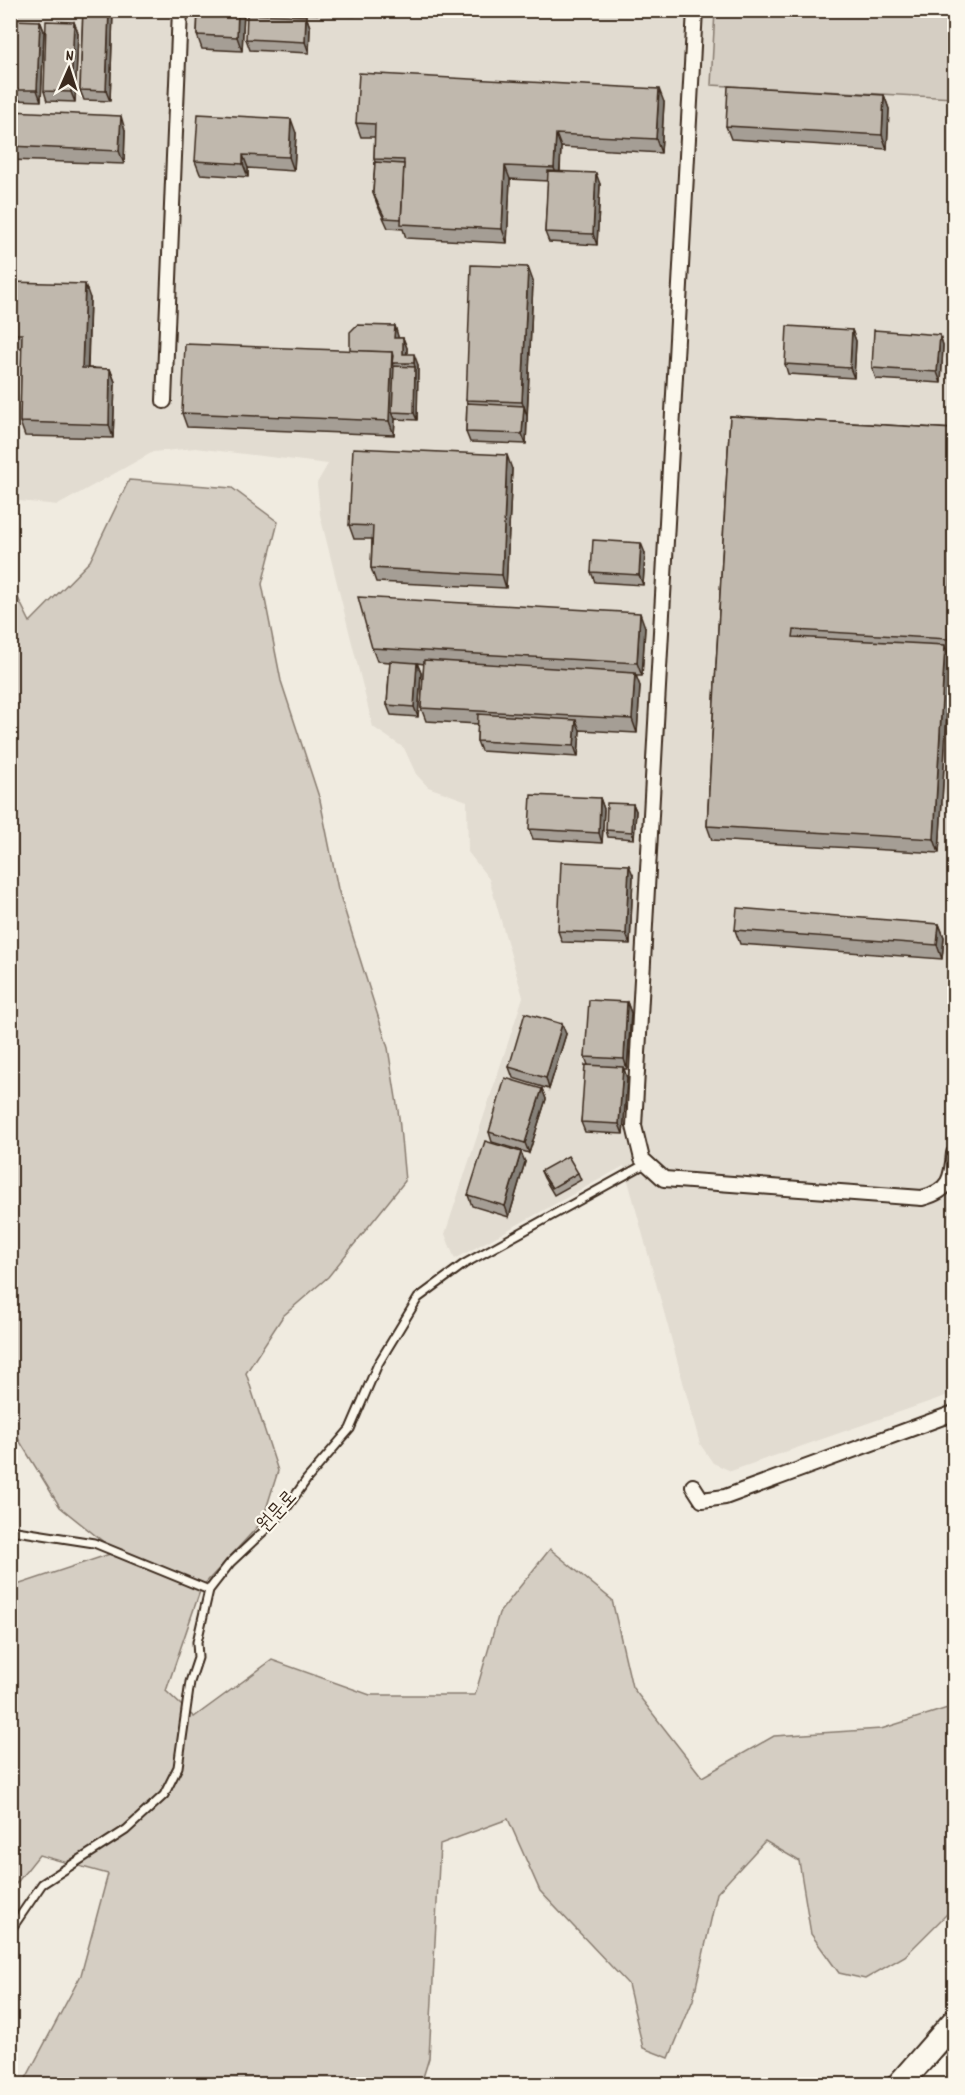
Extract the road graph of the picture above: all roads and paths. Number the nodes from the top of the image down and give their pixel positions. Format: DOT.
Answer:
graph roads {
  1 [pos="180,10"];
  2 [pos="695,10"];
  3 [pos="164,401"];
  4 [pos="954,1153"];
  5 [pos="647,1163"];
  6 [pos="954,1413"];
  7 [pos="693,1486"];
  8 [pos="10,1530"];
  9 [pos="209,1590"];
  10 [pos="10,1931"];
  11 [pos="954,2022"];
  12 [pos="954,2063"];
  13 [pos="900,2085"];
  14 [pos="934,2085"];
  1 -- 3 [label="street"];
  2 -- 5 [label="street"];
  4 -- 5 [label="street"];
  5 -- 9 [label="lane, 원문로"];
  6 -- 7 [label="street"];
  8 -- 9 [label="lane"];
  9 -- 10 [label="lane, 원문로"];
  11 -- 13 [label="highway"];
  12 -- 14 [label="highway"];
}
